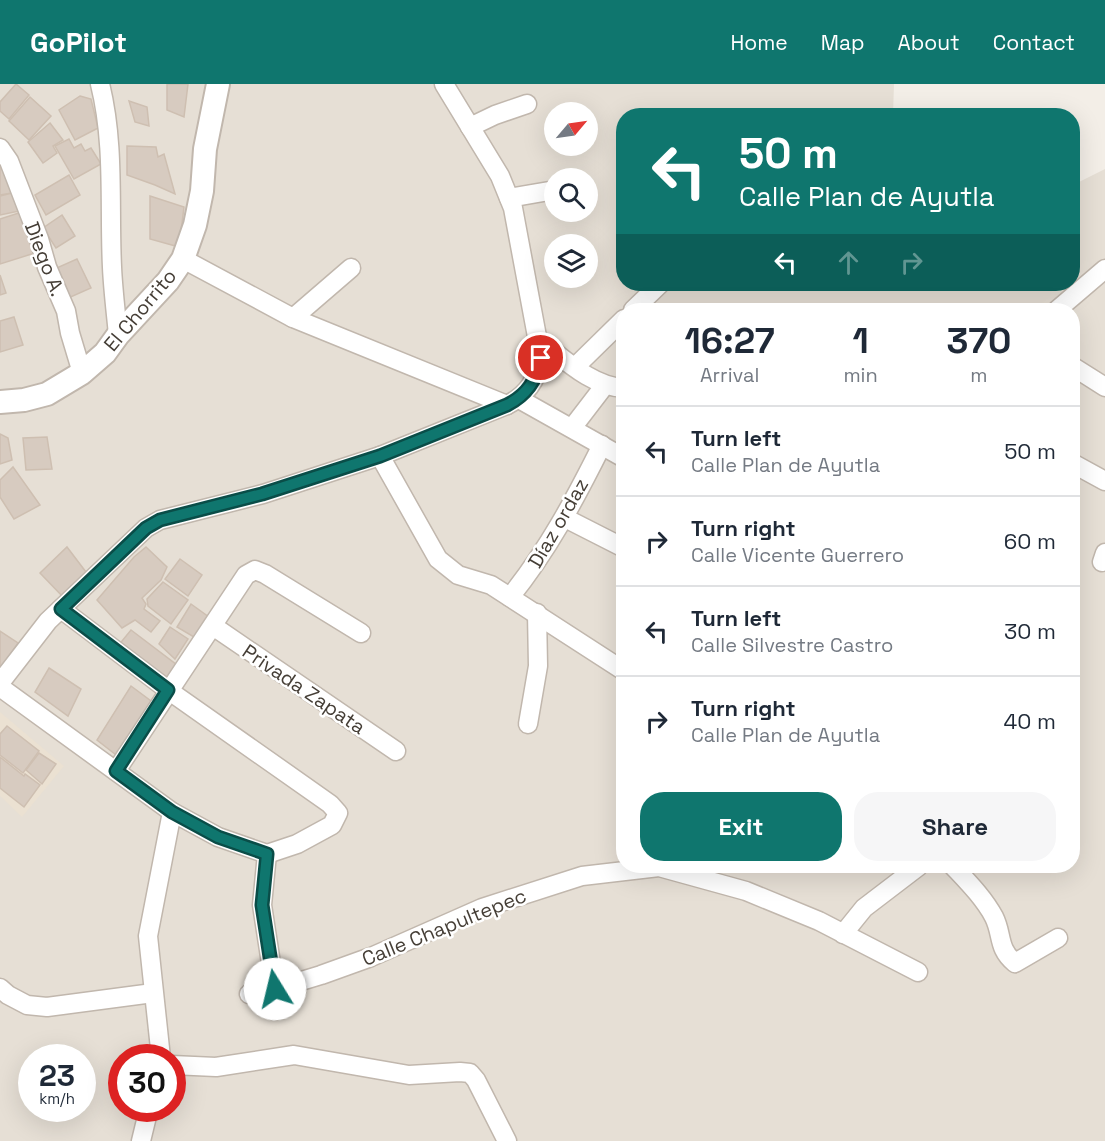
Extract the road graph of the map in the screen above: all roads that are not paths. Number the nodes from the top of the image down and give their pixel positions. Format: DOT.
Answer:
graph roads {
  1 [pos="100,84"];
  2 [pos="218,84"];
  3 [pos="444,84"];
  4 [pos="527,104"];
  5 [pos="470,127"];
  6 [pos="0,148"];
  7 [pos="544,192"];
  8 [pos="509,198"];
  9 [pos="183,259"];
  10 [pos="351,268"];
  11 [pos="1105,269"];
  12 [pos="653,291"];
  13 [pos="1080,291"];
  14 [pos="1080,291"];
  15 [pos="640,303"];
  16 [pos="1066,303"];
  17 [pos="293,318"];
  18 [pos="616,327"];
  19 [pos="118,335"];
  20 [pos="539,340"];
  21 [pos="575,367"];
  22 [pos="1080,371"];
  23 [pos="82,373"];
  24 [pos="605,385"];
  25 [pos="616,387"];
  26 [pos="1105,387"];
  27 [pos="0,402"];
  28 [pos="513,402"];
  29 [pos="572,428"];
  30 [pos="602,445"];
  31 [pos="616,453"];
  32 [pos="380,456"];
  33 [pos="1080,467"];
  34 [pos="1105,481"];
  35 [pos="565,518"];
  36 [pos="616,544"];
  37 [pos="510,597"];
  38 [pos="61,609"];
  39 [pos="537,613"];
  40 [pos="213,626"];
  41 [pos="361,633"];
  42 [pos="616,666"];
  43 [pos="0,685"];
  44 [pos="168,690"];
  45 [pos="528,724"];
  46 [pos="396,751"];
  47 [pos="116,771"];
  48 [pos="172,812"];
  49 [pos="267,854"];
  50 [pos="616,872"];
  51 [pos="681,873"];
  52 [pos="910,873"];
  53 [pos="959,873"];
  54 [pos="843,934"];
  55 [pos="1059,938"];
  56 [pos="918,972"];
  57 [pos="0,988"];
  58 [pos="275,989"];
  59 [pos="153,993"];
  60 [pos="249,994"];
  61 [pos="159,1044"];
  62 [pos="186,1066"];
  63 [pos="146,1122"];
  64 [pos="141,1141"];
  65 [pos="507,1141"];
  1 -- 19 [label="street"];
  2 -- 9 [label="street, El Chorrito"];
  3 -- 5 [label="street"];
  4 -- 5 [label="street"];
  5 -- 8 [label="street"];
  6 -- 23 [label="street, Diego A."];
  7 -- 8 [label="street"];
  8 -- 20 [label="street"];
  9 -- 17 [label="street"];
  9 -- 19 [label="street, El Chorrito"];
  10 -- 17 [label="street"];
  11 -- 14 [label="street"];
  12 -- 15 [label="street"];
  13 -- 16 [label="street"];
  17 -- 28 [label="street"];
  18 -- 21 [label="street"];
  19 -- 23 [label="street, El Chorrito"];
  20 -- 21 [label="street"];
  20 -- 28 [label="street"];
  21 -- 24 [label="street"];
  22 -- 26 [label="street"];
  23 -- 27 [label="street, El Chorrito"];
  24 -- 25 [label="street"];
  24 -- 29 [label="street"];
  28 -- 29 [label="street"];
  28 -- 32 [label="street"];
  29 -- 30 [label="street"];
  30 -- 31 [label="street"];
  30 -- 35 [label="street, Díaz ordaz"];
  32 -- 37 [label="street"];
  32 -- 38 [label="street"];
  33 -- 34 [label="street"];
  35 -- 36 [label="street"];
  35 -- 37 [label="street, Díaz ordaz"];
  37 -- 39 [label="street"];
  38 -- 43 [label="street"];
  38 -- 44 [label="street"];
  39 -- 42 [label="street"];
  39 -- 45 [label="street"];
  40 -- 41 [label="street"];
  40 -- 44 [label="street"];
  40 -- 46 [label="street, Privada Zapata"];
  43 -- 47 [label="street"];
  44 -- 47 [label="street"];
  44 -- 49 [label="street"];
  47 -- 48 [label="street"];
  48 -- 49 [label="street"];
  48 -- 59 [label="street"];
  49 -- 58 [label="street"];
  50 -- 58 [label="street, Calle Chapultepec"];
  51 -- 54 [label="street, Calle Chapultepec"];
  52 -- 54 [label="street"];
  53 -- 55 [label="street"];
  54 -- 56 [label="street, Calle Chapultepec"];
  57 -- 59 [label="street"];
  58 -- 60 [label="street, Calle Chapultepec"];
  59 -- 61 [label="street"];
  62 -- 65 [label="street"];
  63 -- 64 [label="street"];
}
